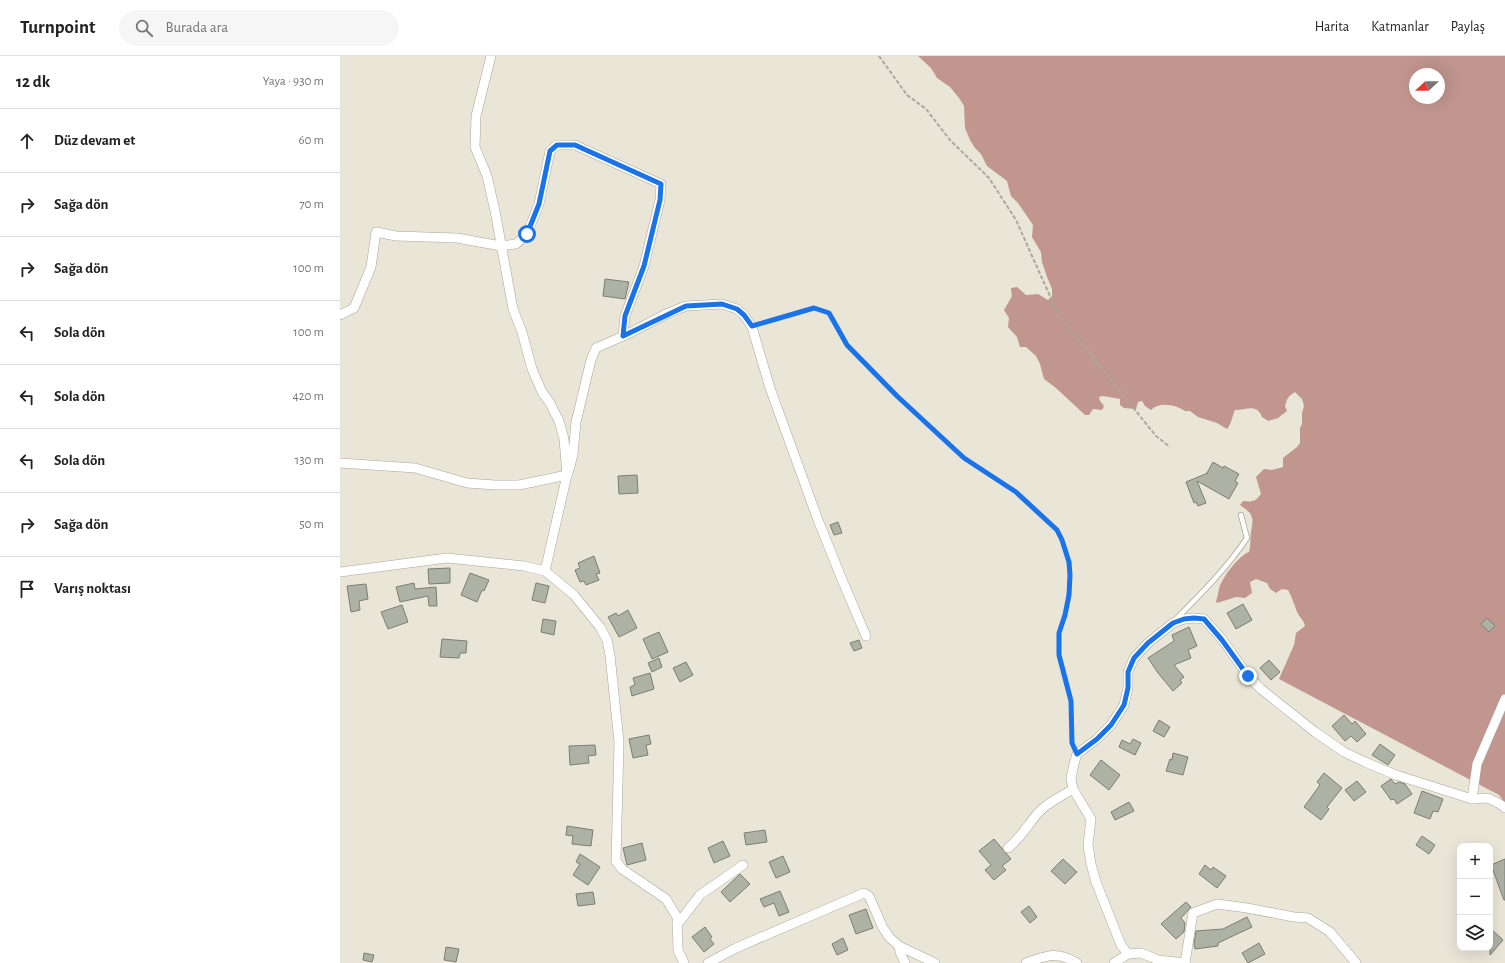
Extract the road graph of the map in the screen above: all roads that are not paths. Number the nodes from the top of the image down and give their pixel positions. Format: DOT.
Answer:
graph roads {
  1 [pos="491,56"];
  2 [pos="501,246"];
  3 [pos="340,315"];
  4 [pos="623,336"];
  5 [pos="340,463"];
  6 [pos="567,475"];
  7 [pos="1241,515"];
  8 [pos="545,571"];
  9 [pos="340,572"];
  10 [pos="1173,623"];
  11 [pos="866,636"];
  12 [pos="1505,699"];
  13 [pos="1073,789"];
  14 [pos="1472,799"];
  15 [pos="1505,808"];
  16 [pos="1008,848"];
  17 [pos="743,865"];
  18 [pos="677,925"];
  19 [pos="899,946"];
  20 [pos="1128,954"];
  21 [pos="684,963"];
  22 [pos="708,963"];
  23 [pos="905,963"];
  24 [pos="935,963"];
  25 [pos="1026,963"];
  26 [pos="1077,963"];
  27 [pos="1114,963"];
  28 [pos="1185,963"];
  29 [pos="1356,963"];
  1 -- 2 [label="street"];
  2 -- 3 [label="street"];
  2 -- 4 [label="street"];
  2 -- 6 [label="street"];
  4 -- 6 [label="street"];
  4 -- 11 [label="street"];
  5 -- 6 [label="street"];
  6 -- 8 [label="street"];
  7 -- 10 [label="lane"];
  8 -- 9 [label="street"];
  8 -- 18 [label="street"];
  10 -- 13 [label="street"];
  10 -- 14 [label="street"];
  12 -- 14 [label="street"];
  13 -- 16 [label="street"];
  13 -- 20 [label="street"];
  14 -- 15 [label="street"];
  17 -- 18 [label="street"];
  18 -- 21 [label="street"];
  19 -- 22 [label="street"];
  19 -- 23 [label="street"];
  19 -- 24 [label="street"];
  20 -- 27 [label="street"];
  20 -- 28 [label="street"];
  25 -- 26 [label="street"];
  28 -- 29 [label="street"];
}
